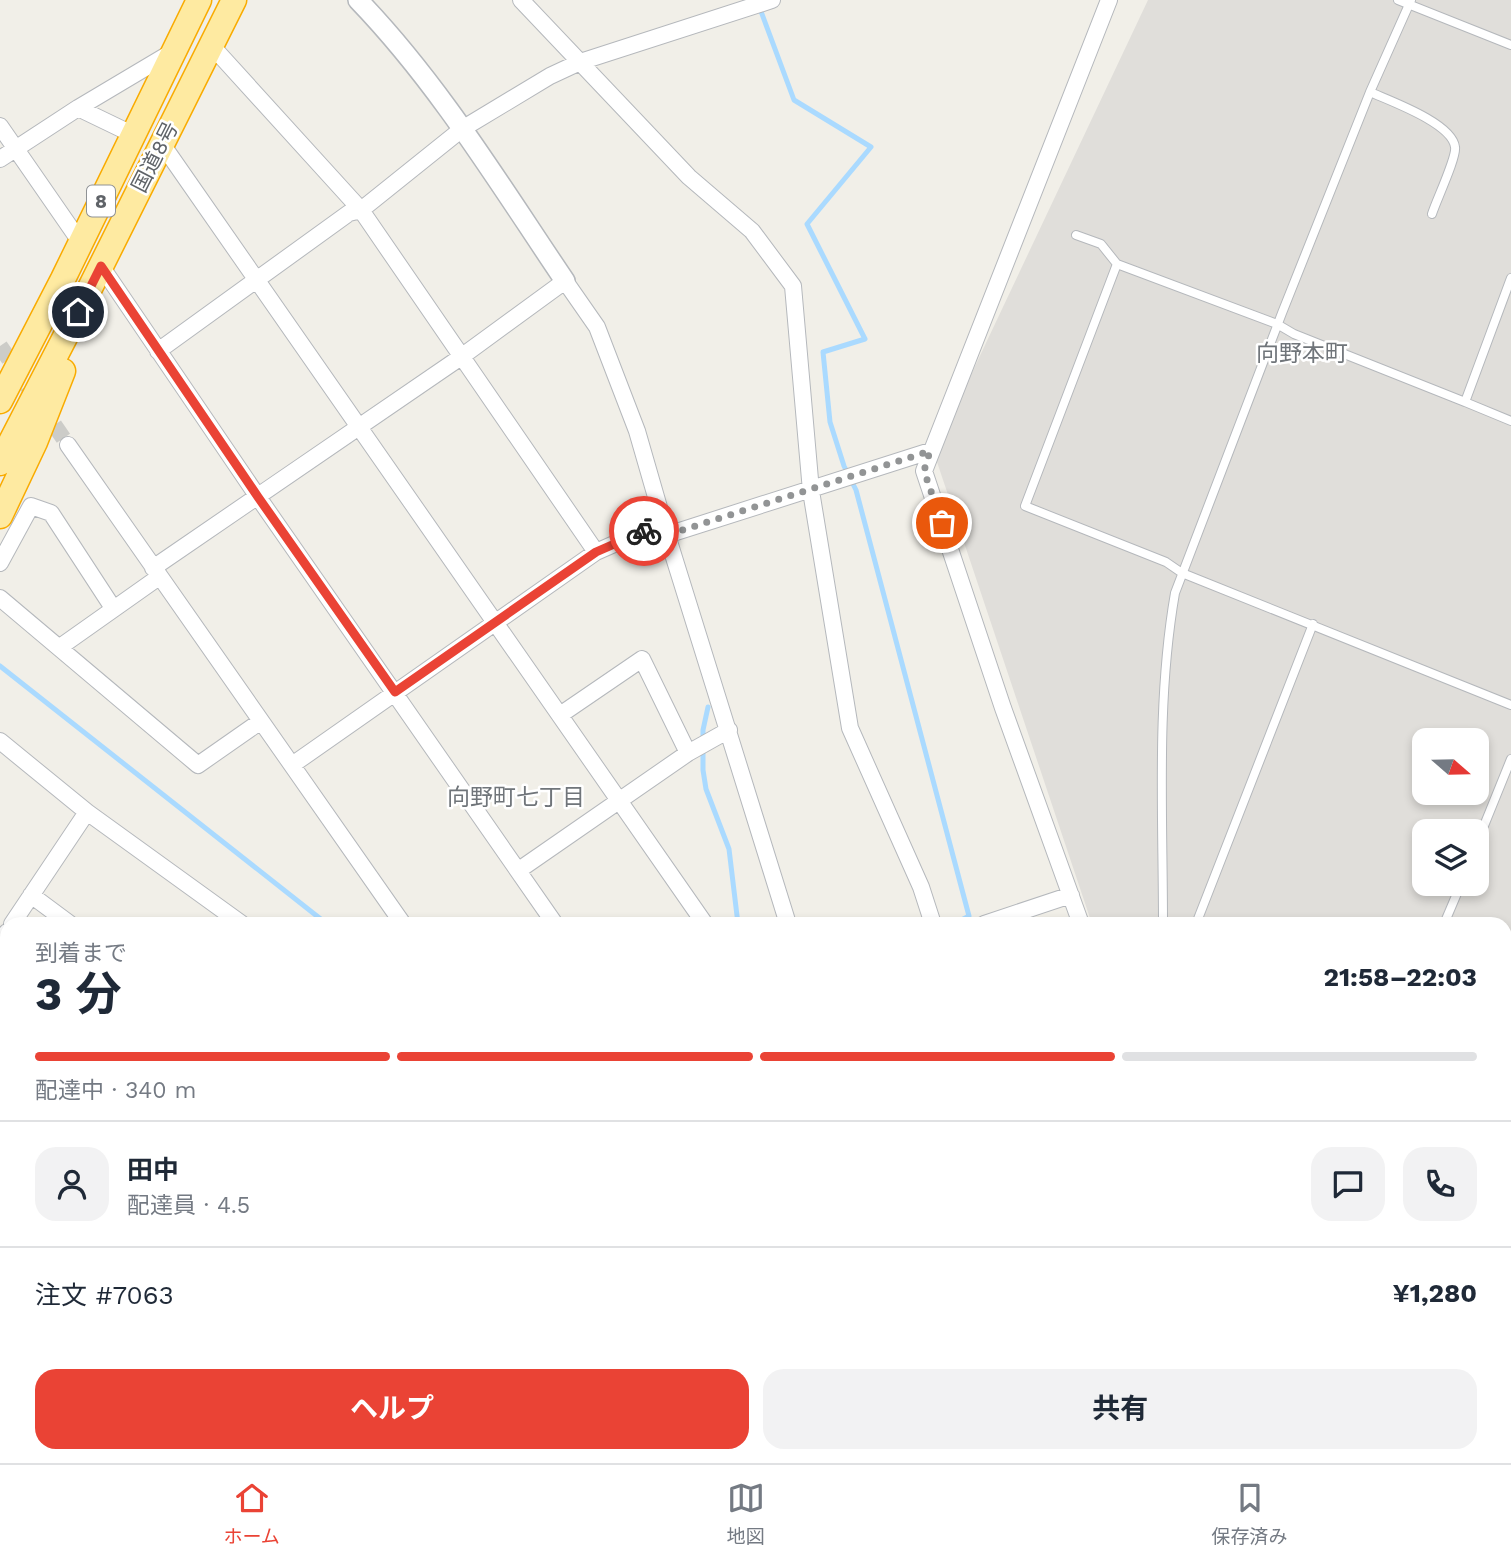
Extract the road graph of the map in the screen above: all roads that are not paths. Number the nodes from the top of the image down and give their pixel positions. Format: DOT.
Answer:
graph roads {
  1 [pos="199,0"];
  2 [pos="234,0"];
  3 [pos="358,0"];
  4 [pos="521,0"];
  5 [pos="772,0"];
  6 [pos="1109,0"];
  7 [pos="1398,0"];
  8 [pos="1410,2"];
  9 [pos="211,45"];
  10 [pos="1511,45"];
  11 [pos="174,51"];
  12 [pos="580,62"];
  13 [pos="1370,92"];
  14 [pos="78,108"];
  15 [pos="0,126"];
  16 [pos="462,128"];
  17 [pos="134,135"];
  18 [pos="162,144"];
  19 [pos="16,149"];
  20 [pos="0,159"];
  21 [pos="361,210"];
  22 [pos="1432,214"];
  23 [pos="1076,235"];
  24 [pos="81,243"];
  25 [pos="1118,264"];
  26 [pos="97,273"];
  27 [pos="1511,278"];
  28 [pos="64,279"];
  29 [pos="257,281"];
  30 [pos="565,281"];
  31 [pos="1277,324"];
  32 [pos="158,352"];
  33 [pos="461,357"];
  34 [pos="0,367"];
  35 [pos="0,401"];
  36 [pos="1465,402"];
  37 [pos="1511,421"];
  38 [pos="359,428"];
  39 [pos="68,445"];
  40 [pos="930,451"];
  41 [pos="0,463"];
  42 [pos="811,491"];
  43 [pos="258,497"];
  44 [pos="0,516"];
  45 [pos="666,529"];
  46 [pos="596,552"];
  47 [pos="0,563"];
  48 [pos="156,573"];
  49 [pos="1182,573"];
  50 [pos="0,598"];
  51 [pos="113,608"];
  52 [pos="494,624"];
  53 [pos="1313,624"];
  54 [pos="60,647"];
  55 [pos="395,692"];
  56 [pos="1511,705"];
  57 [pos="560,715"];
  58 [pos="261,721"];
  59 [pos="729,730"];
  60 [pos="0,741"];
  61 [pos="688,753"];
  62 [pos="1511,759"];
  63 [pos="292,765"];
  64 [pos="619,801"];
  65 [pos="87,812"];
  66 [pos="1487,819"];
  67 [pos="519,870"];
  68 [pos="31,895"];
  69 [pos="1071,895"];
  70 [pos="1456,896"];
  71 [pos="17,917"];
  72 [pos="61,917"];
  73 [pos="232,917"];
  74 [pos="398,917"];
  75 [pos="550,917"];
  76 [pos="700,917"];
  77 [pos="786,917"];
  78 [pos="931,917"];
  79 [pos="1005,917"];
  80 [pos="1079,917"];
  81 [pos="1163,917"];
  82 [pos="1199,917"];
  83 [pos="1447,917"];
  1 -- 11 [label="highway, 国道8号 / 8"];
  2 -- 9 [label="highway, 国道8号 / 8"];
  3 -- 16 [label="street"];
  4 -- 12 [label="street"];
  5 -- 12 [label="street"];
  6 -- 40 [label="street"];
  7 -- 8 [label="lane"];
  8 -- 10 [label="lane"];
  8 -- 13 [label="lane"];
  9 -- 18 [label="highway, 国道8号 / 8"];
  9 -- 21 [label="street"];
  11 -- 14 [label="street"];
  11 -- 17 [label="highway, 国道8号 / 8"];
  12 -- 16 [label="street"];
  12 -- 42 [label="street"];
  13 -- 22 [label="lane"];
  13 -- 31 [label="lane"];
  14 -- 17 [label="street"];
  14 -- 19 [label="street"];
  15 -- 19 [label="street"];
  16 -- 21 [label="street"];
  16 -- 30 [label="street"];
  17 -- 24 [label="highway, 国道8号 / 8"];
  18 -- 26 [label="highway, 国道8号 / 8"];
  18 -- 29 [label="street"];
  19 -- 20 [label="street"];
  19 -- 24 [label="street"];
  21 -- 29 [label="street"];
  21 -- 33 [label="street"];
  23 -- 25 [label="lane"];
  24 -- 28 [label="highway, 国道8号 / 8"];
  25 -- 31 [label="lane"];
  25 -- 49 [label="lane"];
  26 -- 32 [label="street"];
  26 -- 41 [label="highway, 国道8号 / 8"];
  26 -- 44 [label="highway, 8"];
  27 -- 36 [label="lane"];
  28 -- 34 [label="highway, 8"];
  28 -- 35 [label="highway, 国道8号 / 8"];
  29 -- 32 [label="street"];
  29 -- 38 [label="street"];
  30 -- 33 [label="street"];
  30 -- 45 [label="street"];
  31 -- 36 [label="lane"];
  31 -- 49 [label="lane"];
  32 -- 43 [label="street"];
  33 -- 38 [label="street"];
  33 -- 46 [label="street"];
  36 -- 37 [label="lane"];
  38 -- 43 [label="street"];
  38 -- 52 [label="street"];
  39 -- 48 [label="street"];
  40 -- 42 [label="street"];
  40 -- 69 [label="street"];
  42 -- 45 [label="street"];
  42 -- 78 [label="street"];
  43 -- 48 [label="street"];
  43 -- 55 [label="street"];
  45 -- 46 [label="street"];
  45 -- 59 [label="street"];
  46 -- 52 [label="street"];
  47 -- 51 [label="street"];
  48 -- 51 [label="street"];
  48 -- 58 [label="street"];
  49 -- 53 [label="lane"];
  49 -- 81 [label="lane"];
  50 -- 54 [label="street"];
  51 -- 54 [label="street"];
  52 -- 55 [label="street"];
  52 -- 57 [label="street"];
  53 -- 56 [label="lane"];
  53 -- 82 [label="lane"];
  54 -- 58 [label="street"];
  55 -- 63 [label="street"];
  55 -- 67 [label="street"];
  57 -- 61 [label="street"];
  57 -- 64 [label="street"];
  58 -- 63 [label="street"];
  59 -- 61 [label="street"];
  59 -- 77 [label="street"];
  60 -- 65 [label="street"];
  61 -- 64 [label="street"];
  62 -- 66 [label="lane"];
  63 -- 74 [label="street"];
  64 -- 67 [label="street"];
  64 -- 76 [label="street"];
  65 -- 68 [label="street"];
  65 -- 73 [label="street"];
  67 -- 75 [label="street"];
  68 -- 71 [label="street"];
  68 -- 72 [label="street"];
  69 -- 79 [label="street"];
  69 -- 80 [label="street"];
  70 -- 83 [label="lane"];
}
